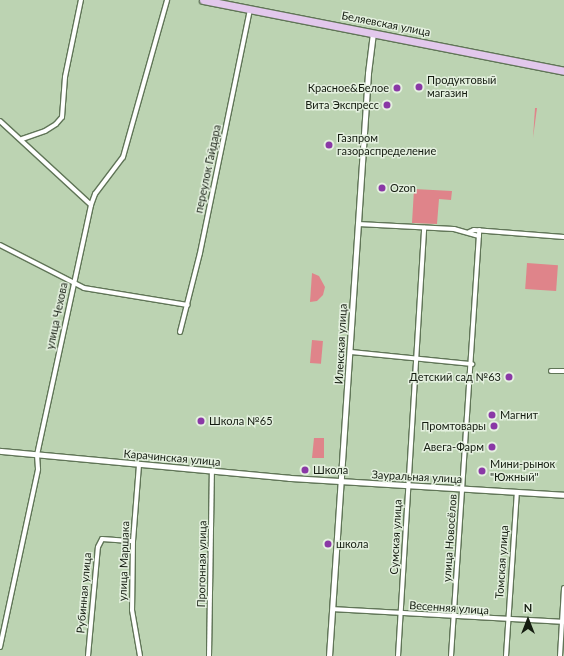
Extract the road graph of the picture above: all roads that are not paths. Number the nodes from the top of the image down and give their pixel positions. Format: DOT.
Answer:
graph roads {
  1 [pos="81,0"];
  2 [pos="167,0"];
  3 [pos="203,0"];
  4 [pos="250,10"];
  5 [pos="373,33"];
  6 [pos="564,71"];
  7 [pos="0,121"];
  8 [pos="22,139"];
  9 [pos="91,205"];
  10 [pos="358,224"];
  11 [pos="424,228"];
  12 [pos="479,230"];
  13 [pos="469,232"];
  14 [pos="479,236"];
  15 [pos="564,237"];
  16 [pos="0,245"];
  17 [pos="73,282"];
  18 [pos="188,305"];
  19 [pos="180,332"];
  20 [pos="351,352"];
  21 [pos="417,358"];
  22 [pos="472,364"];
  23 [pos="551,371"];
  24 [pos="564,371"];
  25 [pos="0,451"];
  26 [pos="37,455"];
  27 [pos="139,465"];
  28 [pos="212,471"];
  29 [pos="342,482"];
  30 [pos="408,486"];
  31 [pos="462,489"];
  32 [pos="516,492"];
  33 [pos="564,495"];
  34 [pos="133,540"];
  35 [pos="564,588"];
  36 [pos="333,609"];
  37 [pos="402,613"];
  38 [pos="454,617"];
  39 [pos="507,620"];
  40 [pos="563,622"];
  41 [pos="1,639"];
  42 [pos="0,647"];
  43 [pos="88,656"];
  44 [pos="140,656"];
  45 [pos="209,656"];
  46 [pos="330,656"];
  47 [pos="398,656"];
  48 [pos="451,656"];
  49 [pos="506,656"];
  50 [pos="560,656"];
  1 -- 8 [label="street"];
  2 -- 9 [label="street, улица Чехова"];
  3 -- 4 [label="main road, Беляевская улица"];
  4 -- 5 [label="main road, Беляевская улица"];
  4 -- 18 [label="street, переулок Гайдара"];
  5 -- 6 [label="main road, Беляевская улица"];
  5 -- 10 [label="street, Илекская улица"];
  7 -- 8 [label="street"];
  8 -- 9 [label="street"];
  9 -- 17 [label="street, улица Чехова"];
  10 -- 11 [label="street"];
  10 -- 20 [label="street, Илекская улица"];
  11 -- 13 [label="street"];
  11 -- 21 [label="street, Сумская улица"];
  12 -- 13 [label="street"];
  12 -- 14 [label="street, улица Новосёлов"];
  12 -- 15 [label="street"];
  13 -- 14 [label="street"];
  14 -- 22 [label="street, улица Новосёлов"];
  16 -- 17 [label="street"];
  17 -- 18 [label="street"];
  17 -- 26 [label="street, улица Чехова"];
  18 -- 19 [label="street, переулок Гайдара"];
  20 -- 21 [label="street"];
  20 -- 29 [label="street, Илекская улица"];
  21 -- 22 [label="street"];
  21 -- 30 [label="street, Сумская улица"];
  22 -- 31 [label="street, улица Новосёлов"];
  23 -- 24 [label="street"];
  25 -- 26 [label="street, Карачинская улица"];
  26 -- 27 [label="street, Карачинская улица"];
  26 -- 41 [label="street, улица Чехова"];
  27 -- 28 [label="street, Карачинская улица"];
  27 -- 34 [label="street, улица Маршака"];
  28 -- 29 [label="street, Карачинская улица"];
  28 -- 45 [label="street, Прогонная улица"];
  29 -- 30 [label="street, Зауральная улица"];
  29 -- 36 [label="street, Илекская улица"];
  30 -- 31 [label="street, Зауральная улица"];
  30 -- 37 [label="street, Сумская улица"];
  31 -- 32 [label="street, Зауральная улица"];
  31 -- 38 [label="street, улица Новосёлов"];
  32 -- 33 [label="street, Зауральная улица"];
  32 -- 39 [label="street, Томская улица"];
  34 -- 43 [label="street, Рубинная улица"];
  34 -- 44 [label="street, улица Маршака"];
  35 -- 40 [label="street"];
  36 -- 37 [label="street, Весенняя улица"];
  36 -- 46 [label="street, Илекская улица"];
  37 -- 38 [label="street, Весенняя улица"];
  37 -- 47 [label="street, Сумская улица"];
  38 -- 39 [label="street, Весенняя улица"];
  38 -- 48 [label="street, улица Новосёлов"];
  39 -- 40 [label="street, Весенняя улица"];
  39 -- 49 [label="street, Томская улица"];
  40 -- 50 [label="street"];
  41 -- 42 [label="street, улица Чехова"];
}
